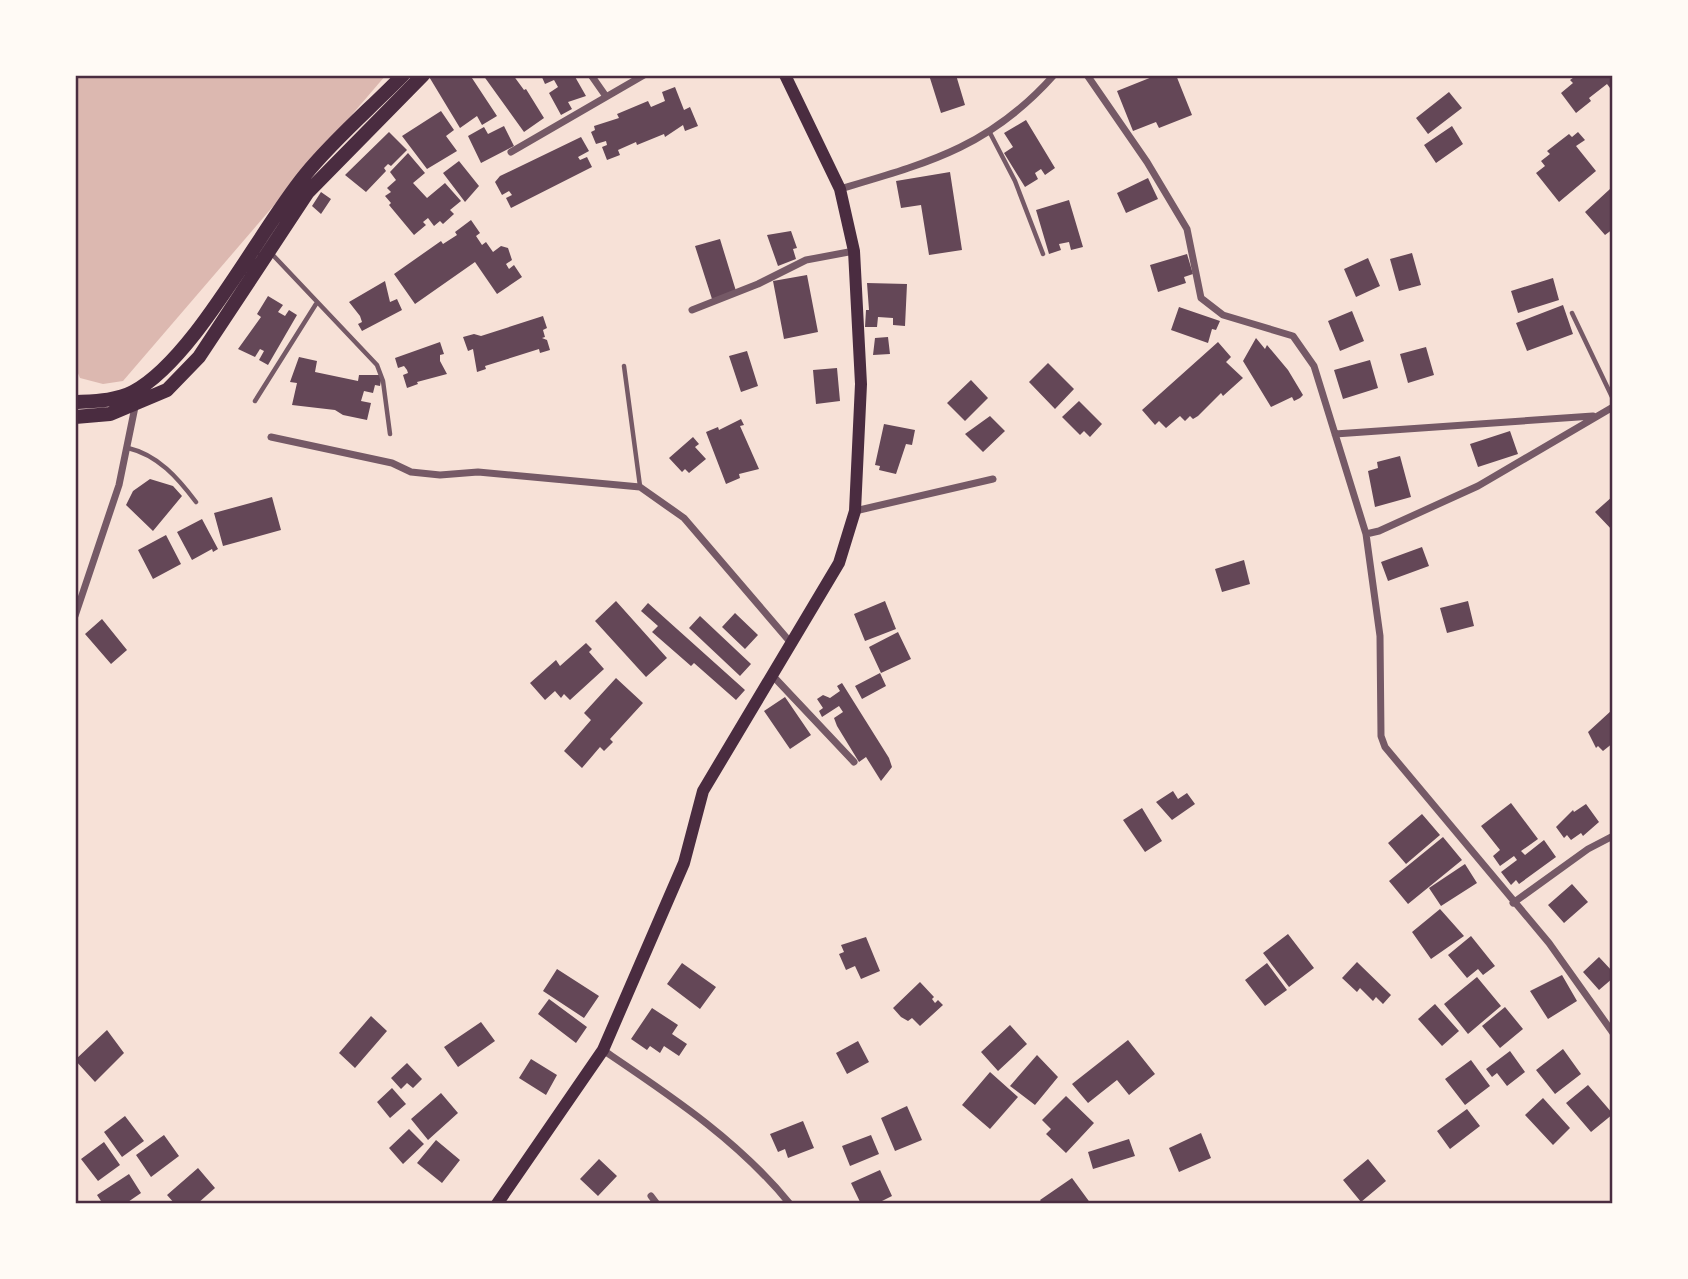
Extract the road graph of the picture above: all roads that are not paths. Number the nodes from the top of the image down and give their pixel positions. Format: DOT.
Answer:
graph roads {
  1 [pos="403,75"];
  2 [pos="423,75"];
  3 [pos="591,75"];
  4 [pos="644,75"];
  5 [pos="785,75"];
  6 [pos="1054,75"];
  7 [pos="1087,75"];
  8 [pos="605,95"];
  9 [pos="989,131"];
  10 [pos="511,152"];
  11 [pos="840,189"];
  12 [pos="269,251"];
  13 [pos="854,251"];
  14 [pos="1043,254"];
  15 [pos="317,304"];
  16 [pos="692,310"];
  17 [pos="1572,313"];
  18 [pos="624,366"];
  19 [pos="135,398"];
  20 [pos="1613,399"];
  21 [pos="255,401"];
  22 [pos="75,402"];
  23 [pos="1613,407"];
  24 [pos="1597,416"];
  25 [pos="75,417"];
  26 [pos="390,434"];
  27 [pos="1335,434"];
  28 [pos="271,437"];
  29 [pos="128,448"];
  30 [pos="993,480"];
  31 [pos="640,487"];
  32 [pos="196,502"];
  33 [pos="855,511"];
  34 [pos="1366,534"];
  35 [pos="75,616"];
  36 [pos="791,643"];
  37 [pos="772,675"];
  38 [pos="854,762"];
  39 [pos="1613,836"];
  40 [pos="1513,903"];
  41 [pos="1613,1033"];
  42 [pos="603,1050"];
  43 [pos="651,1196"];
  44 [pos="497,1204"];
  45 [pos="657,1204"];
  46 [pos="790,1204"];
  1 -- 19 [label="main road"];
  2 -- 12 [label="main road"];
  3 -- 8 [label="street"];
  4 -- 8 [label="street"];
  5 -- 11 [label="main road"];
  6 -- 9 [label="street"];
  7 -- 27 [label="street"];
  8 -- 10 [label="street"];
  9 -- 11 [label="street"];
  9 -- 14 [label="lane"];
  11 -- 13 [label="main road"];
  12 -- 15 [label="lane"];
  12 -- 19 [label="main road"];
  13 -- 16 [label="street"];
  13 -- 33 [label="main road"];
  15 -- 21 [label="lane"];
  15 -- 26 [label="lane"];
  17 -- 20 [label="lane"];
  18 -- 31 [label="lane"];
  19 -- 22 [label="main road"];
  19 -- 25 [label="main road"];
  19 -- 29 [label="street"];
  23 -- 24 [label="street"];
  24 -- 27 [label="street"];
  24 -- 34 [label="street"];
  27 -- 34 [label="street"];
  28 -- 31 [label="street"];
  29 -- 32 [label="lane"];
  29 -- 35 [label="street"];
  30 -- 33 [label="street"];
  31 -- 36 [label="street"];
  33 -- 36 [label="main road"];
  34 -- 40 [label="street"];
  36 -- 37 [label="main road"];
  37 -- 38 [label="street"];
  37 -- 42 [label="main road"];
  39 -- 40 [label="street"];
  40 -- 41 [label="street"];
  42 -- 44 [label="main road"];
  42 -- 46 [label="street"];
  43 -- 45 [label="street"];
}
